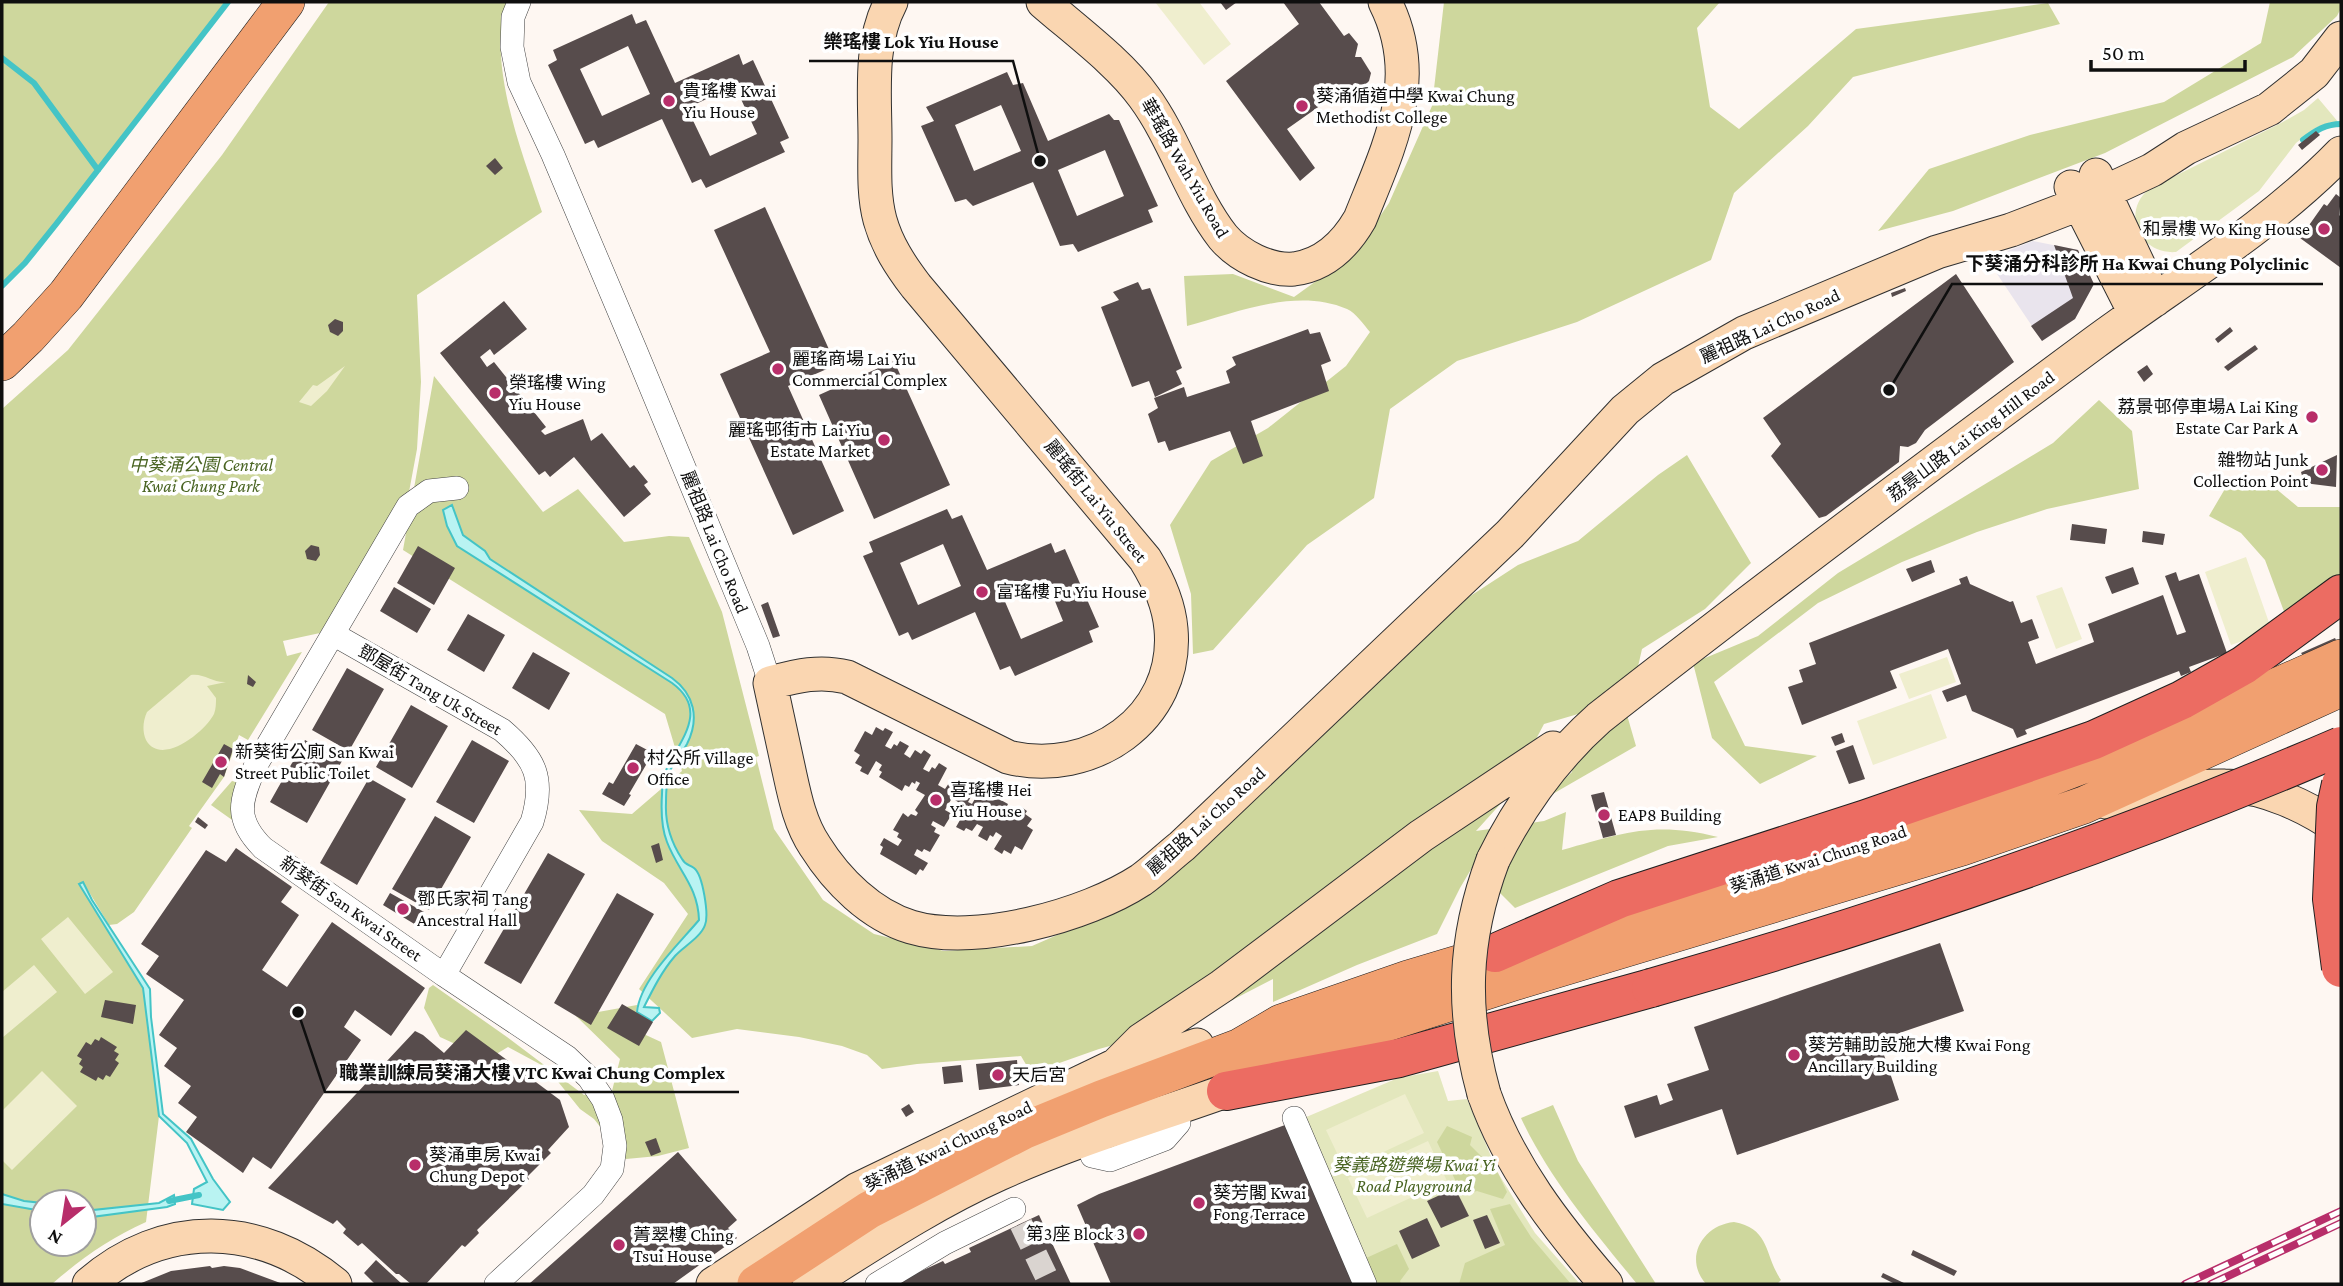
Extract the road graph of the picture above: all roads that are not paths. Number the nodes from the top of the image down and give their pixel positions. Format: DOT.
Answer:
graph roads {
  1 [pos="255,2"];
  2 [pos="286,2"];
  3 [pos="519,2"];
  4 [pos="1043,2"];
  5 [pos="1385,2"];
  6 [pos="890,4"];
  7 [pos="2341,38"];
  8 [pos="2341,153"];
  9 [pos="2088,189"];
  10 [pos="2145,307"];
  11 [pos="2,327"];
  12 [pos="2,362"];
  13 [pos="457,488"];
  14 [pos="2341,594"];
  15 [pos="333,634"];
  16 [pos="2341,658"];
  17 [pos="766,669"];
  18 [pos="2341,688"];
  19 [pos="1599,718"];
  20 [pos="2341,746"];
  21 [pos="2341,784"];
  22 [pos="2084,805"];
  23 [pos="2341,830"];
  24 [pos="1495,953"];
  25 [pos="2341,968"];
  26 [pos="444,975"];
  27 [pos="1282,1023"];
  28 [pos="1333,1040"];
  29 [pos="1116,1065"];
  30 [pos="1226,1091"];
  31 [pos="1294,1118"];
  32 [pos="1179,1123"];
  33 [pos="1092,1156"];
  34 [pos="972,1165"];
  35 [pos="1014,1209"];
  36 [pos="89,1284"];
  37 [pos="335,1284"];
  38 [pos="496,1284"];
  39 [pos="713,1284"];
  40 [pos="756,1284"];
  41 [pos="778,1284"];
  42 [pos="809,1284"];
  43 [pos="877,1284"];
  44 [pos="1365,1284"];
  45 [pos="1606,1284"];
  1 -- 11 [label="main road"];
  2 -- 12 [label="main road"];
  3 -- 17 [label="street, 麗祖路 Lai Cho Road"];
  4 -- 5 [label="street, 華瑤路 Wah Yiu Road"];
  6 -- 17 [label="street, 麗瑤街 Lai Yiu Street"];
  7 -- 9 [label="street, 麗祖路 Lai Cho Road"];
  8 -- 10 [label="street, 荔景山路 Lai King Hill Road"];
  9 -- 10 [label="street"];
  9 -- 17 [label="street, 麗祖路 Lai Cho Road"];
  10 -- 19 [label="street, 荔景山路 Lai King Hill Road"];
  13 -- 15 [label="street, 新葵街 San Kwai Street"];
  14 -- 24 [label="highway"];
  15 -- 26 [label="street, 新葵街 San Kwai Street"];
  15 -- 26 [label="street, 鄧屋街 Tang Uk Street"];
  16 -- 24 [label="main road, 葵涌道 Kwai Chung Road"];
  18 -- 22 [label="main road, 葵涌道 Kwai Chung Road"];
  19 -- 29 [label="street"];
  19 -- 45 [label="street, bridge"];
  20 -- 30 [label="highway, bridge"];
  21 -- 25 [label="highway, bridge"];
  22 -- 23 [label="street"];
  22 -- 28 [label="main road, 葵涌道 Kwai Chung Road"];
  24 -- 27 [label="main road, 葵涌道 Kwai Chung Road"];
  26 -- 38 [label="street, 新葵街 San Kwai Street"];
  27 -- 29 [label="street, 葵涌道 Kwai Chung Road"];
  27 -- 34 [label="main road, 葵涌道 Kwai Chung Road"];
  28 -- 30 [label="street, 葵涌道 Kwai Chung Road"];
  28 -- 34 [label="main road, 葵涌道 Kwai Chung Road"];
  29 -- 39 [label="street, 葵涌道 Kwai Chung Road"];
  30 -- 42 [label="street, 葵涌道 Kwai Chung Road"];
  31 -- 44 [label="street"];
  32 -- 33 [label="street"];
  34 -- 40 [label="main road, 葵涌道 Kwai Chung Road"];
  34 -- 41 [label="main road, 葵涌道 Kwai Chung Road"];
  35 -- 43 [label="street"];
  36 -- 37 [label="street"];
}
